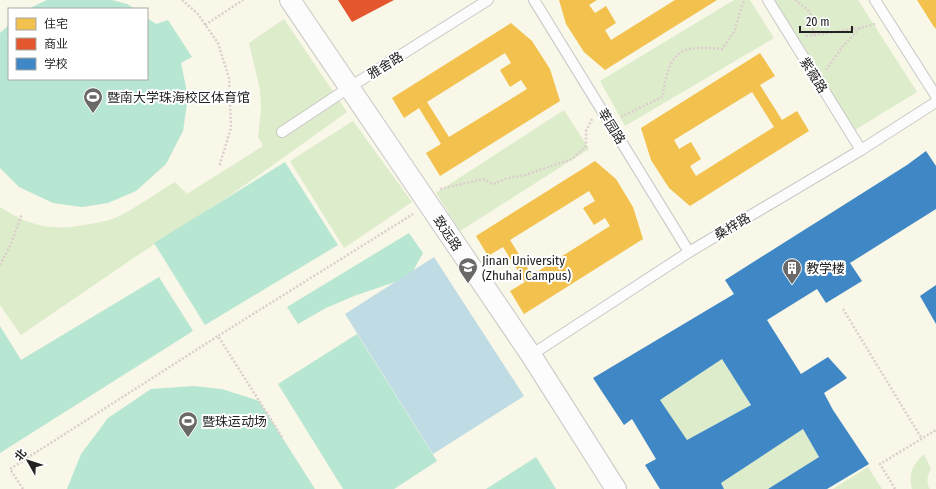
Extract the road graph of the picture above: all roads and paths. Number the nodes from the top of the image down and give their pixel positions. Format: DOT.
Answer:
graph roads {
  1 [pos="182,0"];
  2 [pos="243,0"];
  3 [pos="290,0"];
  4 [pos="488,0"];
  5 [pos="534,0"];
  6 [pos="744,0"];
  7 [pos="768,0"];
  8 [pos="795,0"];
  9 [pos="876,0"];
  10 [pos="889,21"];
  11 [pos="205,25"];
  12 [pos="860,28"];
  13 [pos="814,36"];
  14 [pos="792,39"];
  15 [pos="819,82"];
  16 [pos="350,87"];
  17 [pos="936,96"];
  18 [pos="936,102"];
  19 [pos="603,112"];
  20 [pos="282,132"];
  21 [pos="861,150"];
  22 [pos="219,167"];
  23 [pos="426,200"];
  24 [pos="22,214"];
  25 [pos="689,252"];
  26 [pos="0,265"];
  27 [pos="843,309"];
  28 [pos="218,336"];
  29 [pos="531,356"];
  30 [pos="936,430"];
  31 [pos="282,437"];
  32 [pos="922,439"];
  33 [pos="22,489"];
  34 [pos="616,489"];
  35 [pos="895,489"];
  1 -- 11 [label="path"];
  2 -- 11 [label="path"];
  3 -- 16 [label="street, 致远路"];
  4 -- 16 [label="lane, 雅舍路"];
  5 -- 19 [label="lane, 莘园路"];
  6 -- 19 [label="path"];
  7 -- 14 [label="lane, 紫薇路"];
  8 -- 13 [label="path"];
  9 -- 10 [label="lane"];
  10 -- 12 [label="path"];
  10 -- 17 [label="lane"];
  11 -- 22 [label="path"];
  12 -- 13 [label="path"];
  12 -- 15 [label="path"];
  13 -- 14 [label="path"];
  14 -- 15 [label="lane, 紫薇路"];
  15 -- 21 [label="lane, 紫薇路"];
  16 -- 20 [label="lane, 雅舍路"];
  16 -- 23 [label="street, 致远路"];
  18 -- 21 [label="lane, 桑梓路"];
  19 -- 23 [label="path"];
  19 -- 25 [label="lane, 莘园路"];
  21 -- 25 [label="lane, 桑梓路"];
  23 -- 28 [label="path"];
  23 -- 29 [label="street, 致远路"];
  24 -- 26 [label="path"];
  25 -- 29 [label="lane, 桑梓路"];
  27 -- 32 [label="path"];
  28 -- 31 [label="path"];
  28 -- 33 [label="path"];
  29 -- 34 [label="street, 致远路"];
  30 -- 32 [label="path"];
  32 -- 35 [label="path"];
}
